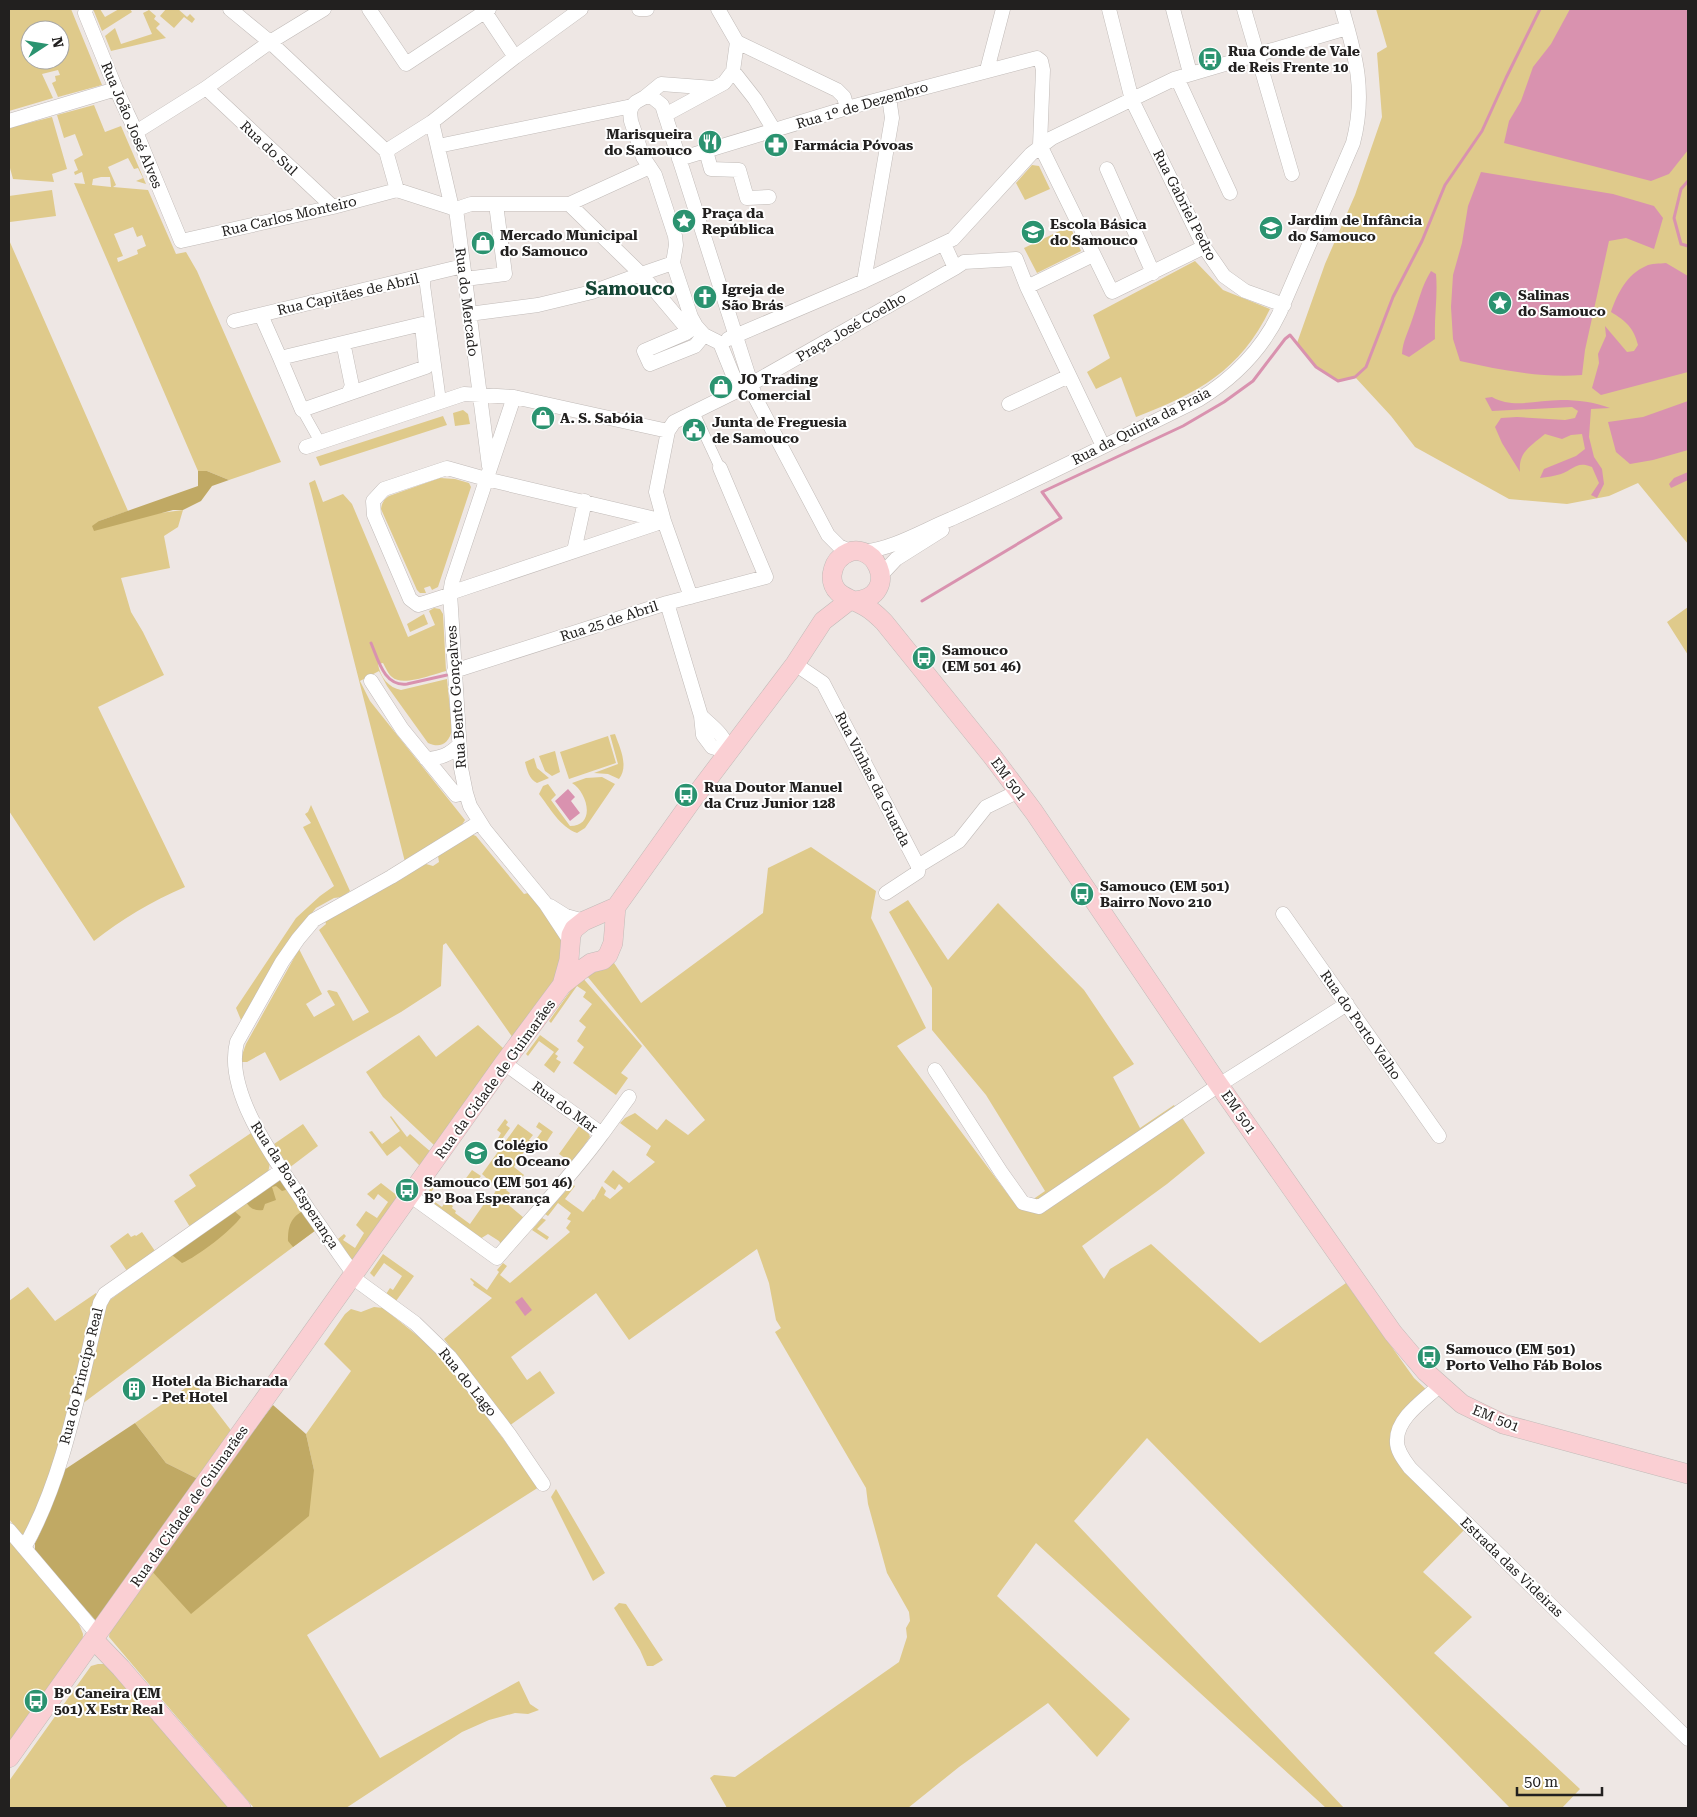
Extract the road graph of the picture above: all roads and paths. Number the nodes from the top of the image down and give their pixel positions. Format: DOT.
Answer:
graph roads {
  1 [pos="86,9"];
  2 [pos="230,9"];
  3 [pos="324,9"];
  4 [pos="369,9"];
  5 [pos="581,9"];
  6 [pos="639,9"];
  7 [pos="647,9"];
  8 [pos="718,9"];
  9 [pos="1109,9"];
  10 [pos="1173,9"];
  11 [pos="1244,9"];
  12 [pos="1342,9"];
  13 [pos="486,10"];
  14 [pos="1005,11"];
  15 [pos="1347,28"];
  16 [pos="270,42"];
  17 [pos="737,42"];
  18 [pos="1257,54"];
  19 [pos="515,57"];
  20 [pos="988,70"];
  21 [pos="733,71"];
  22 [pos="1183,76"];
  23 [pos="206,88"];
  24 [pos="714,88"];
  25 [pos="116,89"];
  26 [pos="645,97"];
  27 [pos="889,97"];
  28 [pos="1132,100"];
  29 [pos="632,106"];
  30 [pos="847,108"];
  31 [pos="665,115"];
  32 [pos="9,121"];
  33 [pos="432,122"];
  34 [pos="774,130"];
  35 [pos="136,132"];
  36 [pos="438,146"];
  37 [pos="1040,146"];
  38 [pos="386,151"];
  39 [pos="706,151"];
  40 [pos="679,159"];
  41 [pos="650,167"];
  42 [pos="1107,169"];
  43 [pos="1292,174"];
  44 [pos="397,190"];
  45 [pos="1230,194"];
  46 [pos="769,198"];
  47 [pos="496,204"];
  48 [pos="569,204"];
  49 [pos="333,207"];
  50 [pos="454,208"];
  51 [pos="181,241"];
  52 [pos="944,244"];
  53 [pos="1204,247"];
  54 [pos="1093,255"];
  55 [pos="673,263"];
  56 [pos="956,268"];
  57 [pos="464,273"];
  58 [pos="1153,273"];
  59 [pos="641,274"];
  60 [pos="426,275"];
  61 [pos="864,281"];
  62 [pos="1027,287"];
  63 [pos="1284,305"];
  64 [pos="469,314"];
  65 [pos="261,315"];
  66 [pos="234,321"];
  67 [pos="700,330"];
  68 [pos="736,336"];
  69 [pos="720,343"];
  70 [pos="340,344"];
  71 [pos="280,358"];
  72 [pos="1069,376"];
  73 [pos="745,387"];
  74 [pos="348,394"];
  75 [pos="479,395"];
  76 [pos="514,397"];
  77 [pos="441,401"];
  78 [pos="1009,404"];
  79 [pos="302,410"];
  80 [pos="694,412"];
  81 [pos="668,431"];
  82 [pos="320,442"];
  83 [pos="1104,446"];
  84 [pos="306,447"];
  85 [pos="720,468"];
  86 [pos="488,474"];
  87 [pos="585,501"];
  88 [pos="984,504"];
  89 [pos="664,521"];
  90 [pos="574,551"];
  91 [pos="857,552"];
  92 [pos="832,581"];
  93 [pos="880,581"];
  94 [pos="450,594"];
  95 [pos="691,597"];
  96 [pos="852,600"];
  97 [pos="667,603"];
  98 [pos="823,621"];
  99 [pos="884,622"];
  100 [pos="795,664"];
  101 [pos="454,671"];
  102 [pos="371,681"];
  103 [pos="459,745"];
  104 [pos="729,752"];
  105 [pos="426,759"];
  106 [pos="1019,791"];
  107 [pos="466,793"];
  108 [pos="480,822"];
  109 [pos="918,866"];
  110 [pos="886,893"];
  111 [pos="545,903"];
  112 [pos="616,907"];
  113 [pos="1283,914"];
  114 [pos="586,921"];
  115 [pos="612,937"];
  116 [pos="570,944"];
  117 [pos="591,963"];
  118 [pos="562,985"];
  119 [pos="1346,1004"];
  120 [pos="504,1064"];
  121 [pos="935,1070"];
  122 [pos="1219,1085"];
  123 [pos="629,1097"];
  124 [pos="602,1134"];
  125 [pos="1439,1136"];
  126 [pos="282,1170"];
  127 [pos="411,1196"];
  128 [pos="353,1276"];
  129 [pos="1440,1385"];
  130 [pos="1688,1474"];
  131 [pos="543,1484"];
  132 [pos="9,1530"];
  133 [pos="24,1548"];
  134 [pos="96,1637"];
  135 [pos="1688,1739"];
  136 [pos="9,1758"];
  137 [pos="241,1808"];
  1 -- 25 [label="street, Rua João José Alves"];
  2 -- 16 [label="street"];
  3 -- 16 [label="street"];
  4 -- 13 [label="street"];
  5 -- 19 [label="street"];
  6 -- 7 [label="street"];
  8 -- 17 [label="street"];
  9 -- 28 [label="street, Rua Gabriel Pedro"];
  10 -- 22 [label="street"];
  11 -- 18 [label="street"];
  12 -- 15 [label="street, Rua da Quinta da Praia"];
  13 -- 19 [label="street"];
  14 -- 20 [label="street"];
  15 -- 18 [label="street"];
  15 -- 63 [label="street, Rua da Quinta da Praia"];
  16 -- 23 [label="street"];
  16 -- 38 [label="street"];
  17 -- 21 [label="street"];
  17 -- 30 [label="street"];
  18 -- 22 [label="street"];
  18 -- 43 [label="street"];
  19 -- 33 [label="street"];
  20 -- 27 [label="street, Rua 1º de Dezembro"];
  20 -- 37 [label="street, Rua 1º de Dezembro"];
  21 -- 24 [label="street"];
  21 -- 34 [label="street"];
  22 -- 28 [label="street"];
  22 -- 45 [label="street"];
  23 -- 35 [label="street"];
  23 -- 49 [label="street, Rua do Sul"];
  24 -- 26 [label="street"];
  24 -- 31 [label="street"];
  25 -- 32 [label="street"];
  25 -- 35 [label="street, Rua João José Alves"];
  26 -- 29 [label="street"];
  26 -- 31 [label="street"];
  27 -- 30 [label="street, Rua 1º de Dezembro"];
  27 -- 61 [label="street"];
  28 -- 37 [label="street"];
  28 -- 53 [label="street, Rua Gabriel Pedro"];
  29 -- 36 [label="street"];
  29 -- 41 [label="street"];
  30 -- 34 [label="street, Rua 1º de Dezembro"];
  31 -- 40 [label="street"];
  33 -- 36 [label="street, Rua do Mercado"];
  33 -- 38 [label="street"];
  34 -- 39 [label="street, Rua 1º de Dezembro"];
  35 -- 51 [label="street, Rua João José Alves"];
  36 -- 50 [label="street, Rua do Mercado"];
  37 -- 52 [label="street"];
  37 -- 54 [label="street"];
  38 -- 44 [label="street"];
  39 -- 40 [label="street, Rua 1º de Dezembro"];
  39 -- 46 [label="street"];
  40 -- 68 [label="street"];
  41 -- 48 [label="street"];
  41 -- 55 [label="street"];
  42 -- 58 [label="street"];
  44 -- 49 [label="street, Rua Carlos Monteiro"];
  44 -- 50 [label="street"];
  47 -- 48 [label="street"];
  47 -- 50 [label="street"];
  47 -- 57 [label="street, Rua Capitães de Abril"];
  48 -- 59 [label="street"];
  49 -- 51 [label="street, Rua Carlos Monteiro"];
  50 -- 57 [label="street, Rua do Mercado"];
  52 -- 56 [label="street"];
  52 -- 61 [label="street"];
  53 -- 58 [label="street"];
  53 -- 63 [label="street, Rua Gabriel Pedro"];
  54 -- 58 [label="street"];
  54 -- 62 [label="street"];
  55 -- 59 [label="street"];
  55 -- 67 [label="street"];
  56 -- 62 [label="street, Praça José Coelho"];
  56 -- 73 [label="street, Praça José Coelho"];
  57 -- 60 [label="street, Rua Capitães de Abril"];
  57 -- 64 [label="street, Rua do Mercado"];
  59 -- 64 [label="street"];
  59 -- 67 [label="street"];
  60 -- 65 [label="street, Rua Capitães de Abril"];
  60 -- 77 [label="street"];
  61 -- 68 [label="street"];
  62 -- 72 [label="street"];
  63 -- 83 [label="street, Rua da Quinta da Praia"];
  64 -- 75 [label="street, Rua do Mercado"];
  65 -- 66 [label="street, Rua Capitães de Abril"];
  65 -- 71 [label="street"];
  67 -- 69 [label="street"];
  68 -- 69 [label="street"];
  68 -- 73 [label="street"];
  69 -- 73 [label="street"];
  70 -- 71 [label="street"];
  70 -- 74 [label="street"];
  70 -- 74 [label="street"];
  71 -- 79 [label="street"];
  72 -- 78 [label="street"];
  72 -- 83 [label="street"];
  73 -- 80 [label="street, Praça José Coelho"];
  73 -- 91 [label="street"];
  74 -- 79 [label="street"];
  75 -- 76 [label="street"];
  75 -- 77 [label="street"];
  75 -- 86 [label="street, Rua Bento Gonçalves"];
  76 -- 81 [label="street"];
  76 -- 86 [label="street, Rua Bento Gonçalves"];
  77 -- 82 [label="street"];
  79 -- 82 [label="street"];
  80 -- 81 [label="street, Praça José Coelho"];
  80 -- 85 [label="street"];
  81 -- 89 [label="street"];
  82 -- 84 [label="street"];
  83 -- 88 [label="street, Rua da Quinta da Praia"];
  85 -- 95 [label="street, Rua 25 de Abril"];
  86 -- 87 [label="street"];
  86 -- 94 [label="street, Rua Bento Gonçalves"];
  86 -- 94 [label="street"];
  87 -- 89 [label="street"];
  87 -- 90 [label="street"];
  88 -- 91 [label="street, Rua da Quinta da Praia"];
  88 -- 93 [label="street, Rua da Quinta da Praia"];
  89 -- 90 [label="street"];
  89 -- 95 [label="street"];
  90 -- 94 [label="street"];
  91 -- 92 [label="main road"];
  91 -- 93 [label="main road, EM 501"];
  92 -- 96 [label="main road, EM 501"];
  92 -- 98 [label="main road"];
  93 -- 96 [label="main road"];
  93 -- 99 [label="main road, EM 501"];
  94 -- 101 [label="street, Rua Bento Gonçalves"];
  95 -- 97 [label="street, Rua 25 de Abril"];
  96 -- 98 [label="main road"];
  96 -- 99 [label="main road, EM 501"];
  97 -- 101 [label="street, Rua 25 de Abril"];
  97 -- 104 [label="street"];
  98 -- 100 [label="main road"];
  99 -- 106 [label="main road, EM 501 / EM 501"];
  100 -- 104 [label="main road"];
  100 -- 109 [label="street, Rua Vinhas da Guarda"];
  101 -- 103 [label="street, Rua Bento Gonçalves"];
  102 -- 105 [label="street"];
  103 -- 105 [label="street"];
  103 -- 107 [label="street, Rua Bento Gonçalves"];
  104 -- 112 [label="main road"];
  105 -- 107 [label="street"];
  106 -- 109 [label="street"];
  106 -- 122 [label="main road, EM 501 / EM 501"];
  107 -- 108 [label="street, Rua Bento Gonçalves"];
  108 -- 111 [label="street, Rua Bento Gonçalves"];
  108 -- 126 [label="street, Rua da Boa Esperança"];
  109 -- 110 [label="street"];
  111 -- 114 [label="street"];
  111 -- 116 [label="street"];
  112 -- 114 [label="main road"];
  112 -- 115 [label="main road"];
  113 -- 119 [label="street, Rua do Porto Velho"];
  114 -- 115 [label="main road"];
  114 -- 116 [label="main road"];
  115 -- 117 [label="main road"];
  116 -- 117 [label="main road"];
  116 -- 118 [label="main road"];
  117 -- 118 [label="main road"];
  118 -- 120 [label="main road, Rua da Cidade de Guimarães"];
  119 -- 122 [label="street"];
  119 -- 125 [label="street, Rua do Porto Velho"];
  120 -- 124 [label="street, Rua do Mar"];
  120 -- 127 [label="main road, Rua da Cidade de Guimarães"];
  121 -- 122 [label="street"];
  122 -- 129 [label="main road, EM 501 / EM 501"];
  123 -- 124 [label="street"];
  124 -- 127 [label="street, Rua do Mar"];
  126 -- 128 [label="street, Rua da Boa Esperança"];
  126 -- 133 [label="street, Rua do Princípe Real"];
  127 -- 128 [label="main road, Rua da Cidade de Guimarães"];
  128 -- 131 [label="street, Rua do Lago"];
  128 -- 134 [label="main road, Rua da Cidade de Guimarães"];
  129 -- 130 [label="main road, EM 501 / EM 501"];
  129 -- 135 [label="street, Estrada das Videiras"];
  132 -- 133 [label="street"];
  133 -- 134 [label="street"];
  134 -- 136 [label="main road, Rua da Cidade de Guimarães"];
  134 -- 137 [label="main road"];
}
